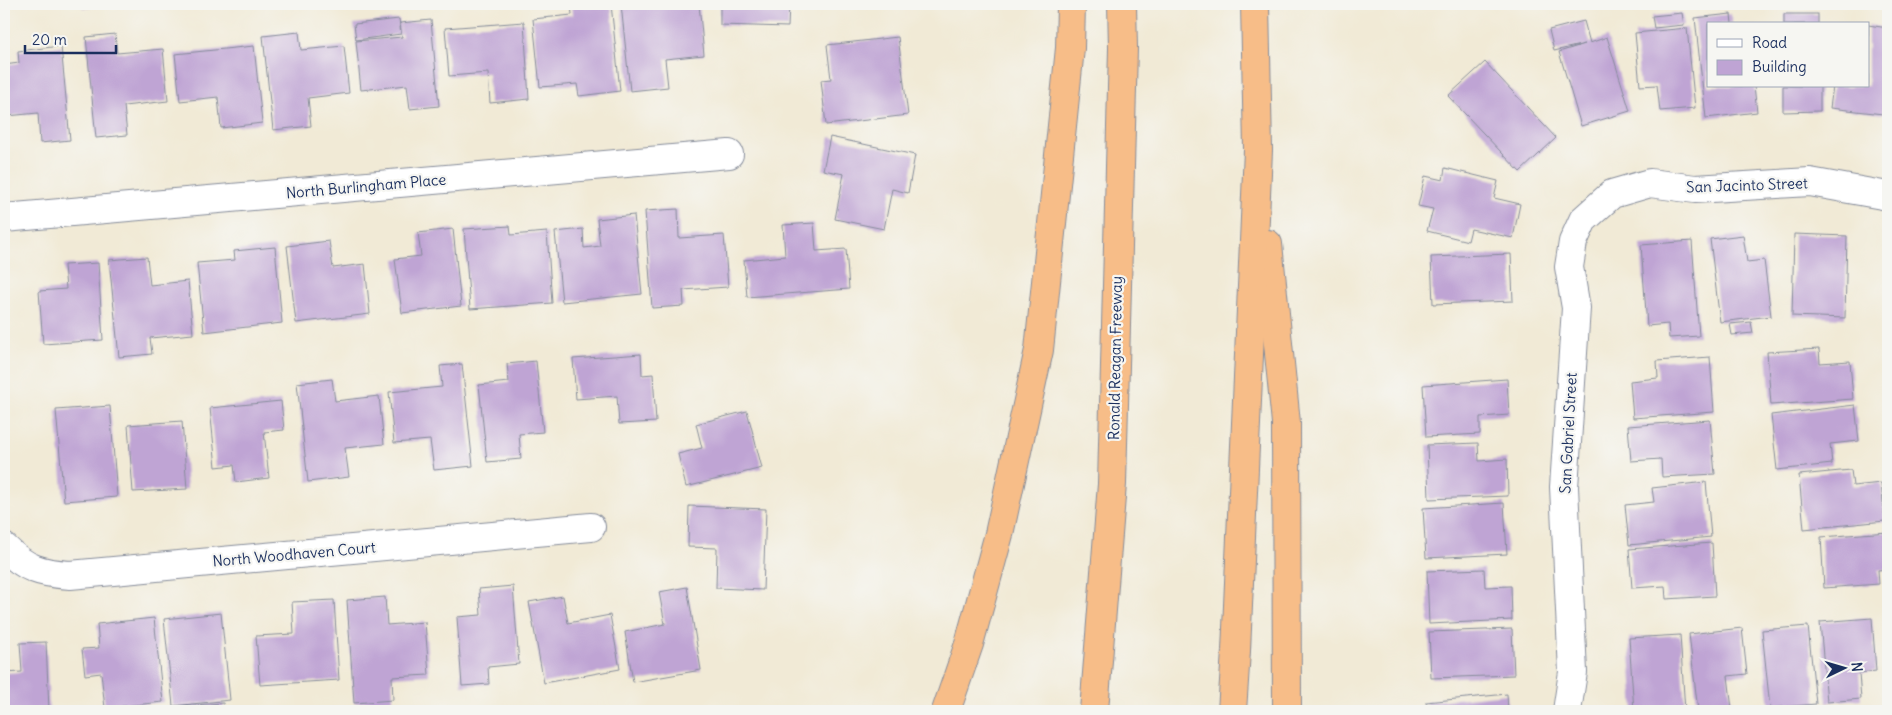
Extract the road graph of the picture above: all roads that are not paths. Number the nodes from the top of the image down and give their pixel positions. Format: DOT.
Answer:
graph roads {
  1 [pos="1072,4"];
  2 [pos="1122,4"];
  3 [pos="1255,4"];
  4 [pos="1258,150"];
  5 [pos="729,154"];
  6 [pos="1635,187"];
  7 [pos="1888,196"];
  8 [pos="4,218"];
  9 [pos="592,526"];
  10 [pos="4,547"];
  11 [pos="946,711"];
  12 [pos="1094,711"];
  13 [pos="1232,711"];
  14 [pos="1287,711"];
  15 [pos="1567,711"];
  1 -- 11 [label="highway"];
  2 -- 12 [label="highway, Ronald Reagan Freeway"];
  3 -- 4 [label="highway"];
  4 -- 13 [label="highway"];
  4 -- 14 [label="highway"];
  5 -- 8 [label="street, North Burlingham Place"];
  6 -- 7 [label="street, San Jacinto Street"];
  6 -- 15 [label="street, San Gabriel Street"];
  9 -- 10 [label="street, North Woodhaven Court"];
}
